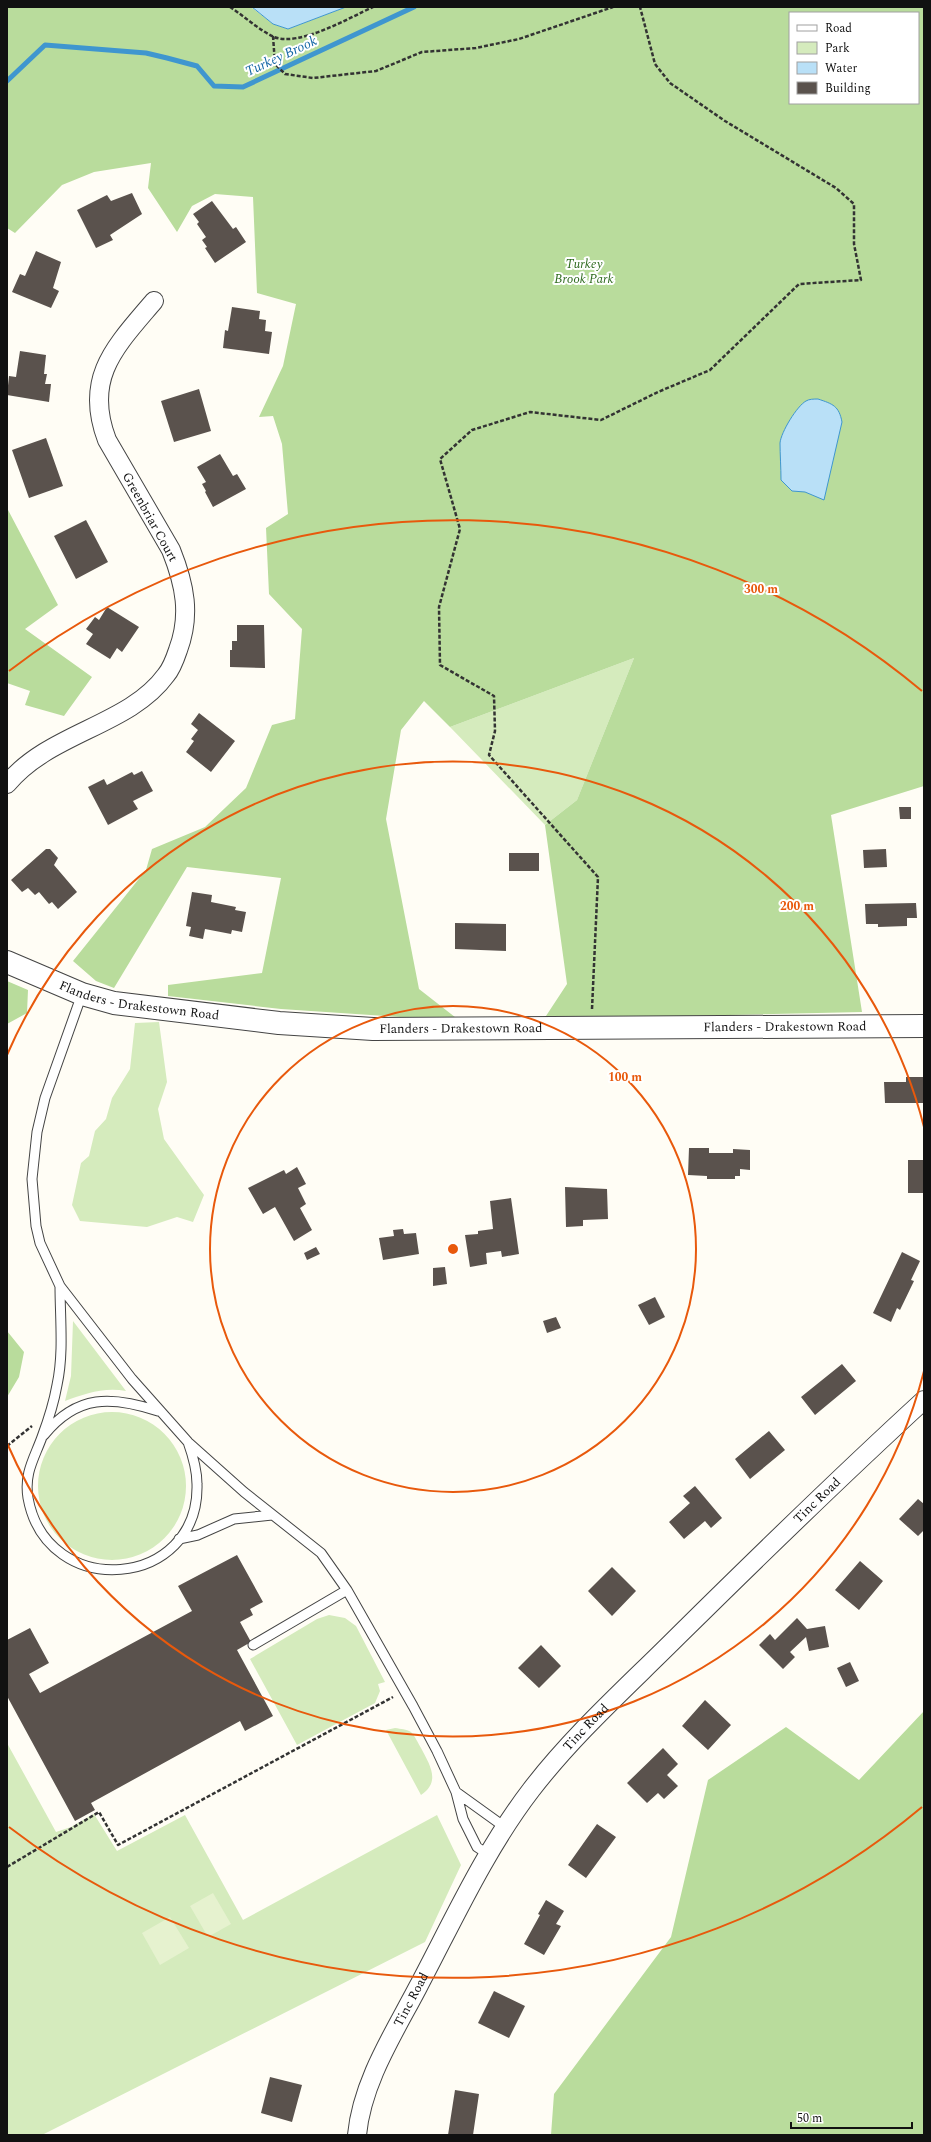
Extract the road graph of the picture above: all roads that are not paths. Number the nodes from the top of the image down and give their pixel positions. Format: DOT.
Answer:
graph roads {
  1 [pos="154,301"];
  2 [pos="7,784"];
  3 [pos="7,962"];
  4 [pos="82,994"];
  5 [pos="924,1026"];
  6 [pos="60,1286"];
  7 [pos="924,1400"];
  8 [pos="159,1411"];
  9 [pos="42,1438"];
  10 [pos="188,1442"];
  11 [pos="272,1515"];
  12 [pos="179,1539"];
  13 [pos="347,1590"];
  14 [pos="253,1645"];
  15 [pos="456,1792"];
  16 [pos="506,1828"];
  17 [pos="488,1855"];
  18 [pos="357,2135"];
  1 -- 2 [label="street, Greenbriar Court"];
  3 -- 4 [label="street, Flanders - Drakestown Road"];
  4 -- 5 [label="street, Flanders - Drakestown Road"];
  4 -- 6 [label="lane"];
  6 -- 8 [label="lane"];
  6 -- 9 [label="lane"];
  7 -- 16 [label="street, Tinc Road"];
  8 -- 9 [label="lane"];
  8 -- 10 [label="lane"];
  9 -- 12 [label="lane"];
  10 -- 11 [label="lane"];
  10 -- 12 [label="lane"];
  11 -- 12 [label="lane"];
  11 -- 13 [label="lane"];
  13 -- 14 [label="lane"];
  13 -- 15 [label="lane"];
  15 -- 16 [label="lane"];
  15 -- 17 [label="lane"];
  16 -- 17 [label="street, Tinc Road"];
  17 -- 18 [label="street, Tinc Road"];
}
